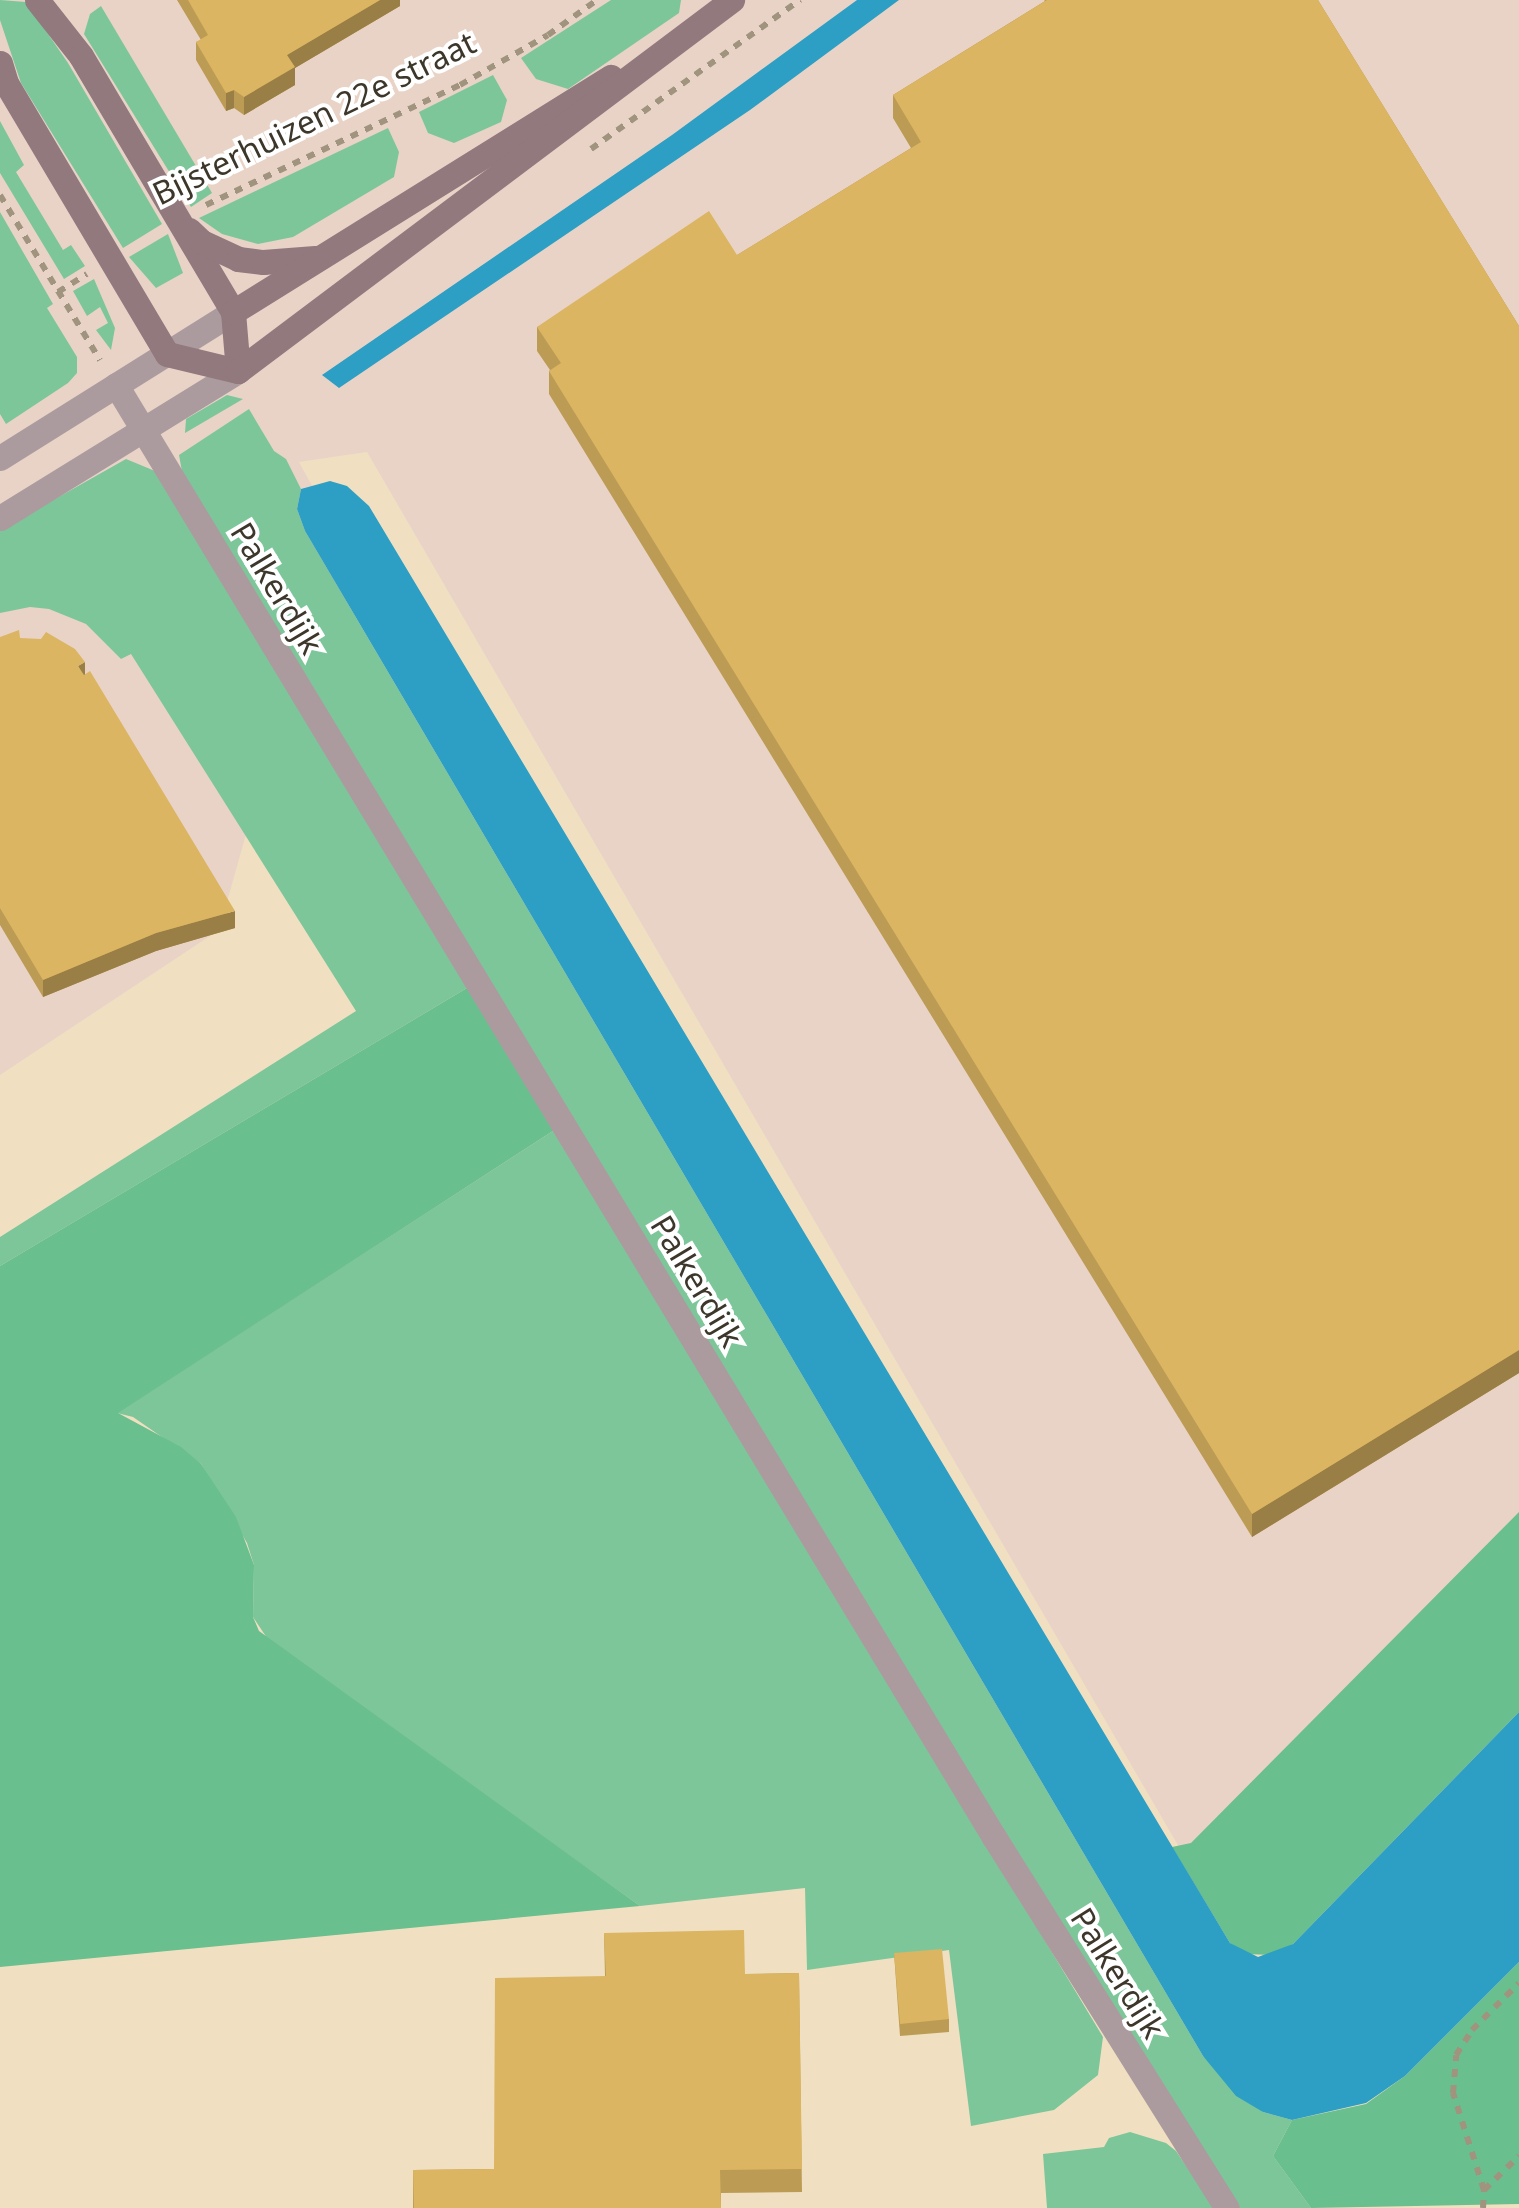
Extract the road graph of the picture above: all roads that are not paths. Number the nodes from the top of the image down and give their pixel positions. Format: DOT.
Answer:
graph roads {
  1 [pos="37,0"];
  2 [pos="732,0"];
  3 [pos="685,35"];
  4 [pos="0,63"];
  5 [pos="178,220"];
  6 [pos="321,257"];
  7 [pos="234,312"];
  8 [pos="167,354"];
  9 [pos="238,371"];
  10 [pos="116,385"];
  11 [pos="144,432"];
  12 [pos="0,458"];
  13 [pos="0,518"];
  14 [pos="1227,2208"];
  1 -- 5 [label="main road"];
  2 -- 3 [label="main road"];
  3 -- 6 [label="main road"];
  3 -- 9 [label="main road"];
  4 -- 8 [label="main road"];
  5 -- 6 [label="main road"];
  5 -- 7 [label="main road"];
  6 -- 7 [label="main road"];
  7 -- 8 [label="street"];
  7 -- 9 [label="main road"];
  8 -- 9 [label="main road"];
  8 -- 10 [label="street"];
  9 -- 11 [label="street"];
  10 -- 11 [label="street, Palkerdijk"];
  10 -- 12 [label="street"];
  11 -- 13 [label="street"];
  11 -- 14 [label="street, Palkerdijk"];
}
